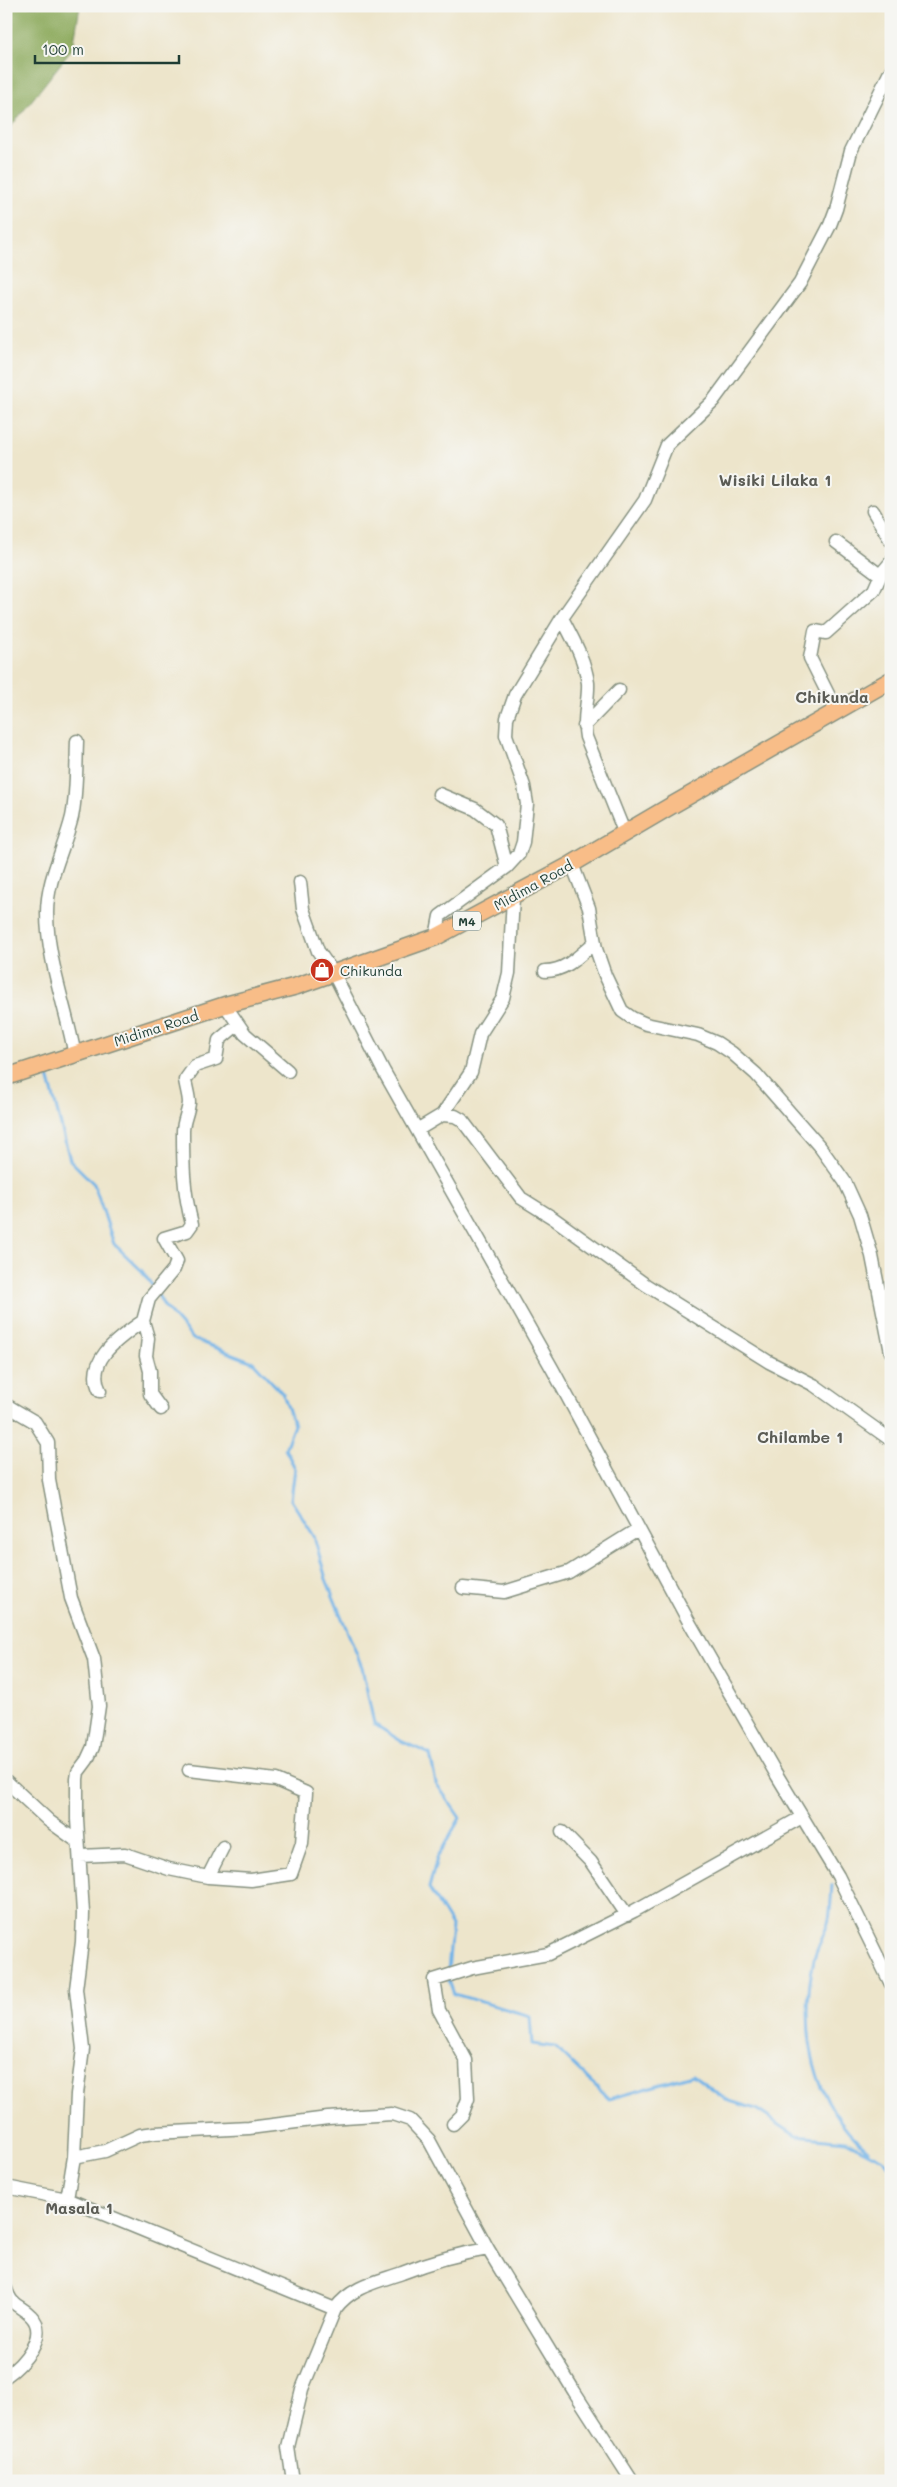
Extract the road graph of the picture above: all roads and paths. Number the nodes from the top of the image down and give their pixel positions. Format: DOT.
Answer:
graph roads {
  1 [pos="891,70"];
  2 [pos="873,511"];
  3 [pos="891,541"];
  4 [pos="836,542"];
  5 [pos="891,562"];
  6 [pos="882,572"];
  7 [pos="562,618"];
  8 [pos="891,680"];
  9 [pos="619,690"];
  10 [pos="837,712"];
  11 [pos="584,726"];
  12 [pos="77,741"];
  13 [pos="439,794"];
  14 [pos="625,834"];
  15 [pos="572,864"];
  16 [pos="508,867"];
  17 [pos="300,882"];
  18 [pos="513,897"];
  19 [pos="436,937"];
  20 [pos="595,942"];
  21 [pos="544,971"];
  22 [pos="334,974"];
  23 [pos="225,1005"];
  24 [pos="237,1025"];
  25 [pos="75,1056"];
  26 [pos="288,1071"];
  27 [pos="6,1077"];
  28 [pos="442,1115"];
  29 [pos="417,1130"];
  30 [pos="143,1321"];
  31 [pos="888,1323"];
  32 [pos="891,1352"];
  33 [pos="100,1391"];
  34 [pos="6,1405"];
  35 [pos="161,1409"];
  36 [pos="891,1440"];
  37 [pos="638,1529"];
  38 [pos="463,1588"];
  39 [pos="189,1770"];
  40 [pos="6,1781"];
  41 [pos="802,1817"];
  42 [pos="562,1832"];
  43 [pos="78,1842"];
  44 [pos="223,1847"];
  45 [pos="80,1856"];
  46 [pos="208,1877"];
  47 [pos="627,1915"];
  48 [pos="891,1984"];
  49 [pos="453,2124"];
  50 [pos="74,2157"];
  51 [pos="6,2187"];
  52 [pos="67,2199"];
  53 [pos="488,2249"];
  54 [pos="6,2288"];
  55 [pos="335,2309"];
  56 [pos="6,2376"];
  57 [pos="293,2481"];
  58 [pos="632,2481"];
  1 -- 7 [label="street"];
  2 -- 3 [label="street"];
  4 -- 6 [label="street"];
  5 -- 6 [label="street"];
  6 -- 10 [label="street"];
  7 -- 11 [label="street"];
  7 -- 16 [label="street"];
  8 -- 10 [label="main road, Midima Road / M4"];
  9 -- 11 [label="street"];
  10 -- 14 [label="main road, Midima Road / M4"];
  11 -- 14 [label="street"];
  12 -- 25 [label="street"];
  13 -- 16 [label="street"];
  14 -- 15 [label="main road, Midima Road / M4"];
  15 -- 18 [label="main road, Midima Road / M4"];
  15 -- 20 [label="street"];
  16 -- 19 [label="street"];
  17 -- 22 [label="street"];
  18 -- 19 [label="main road, Midima Road / M4"];
  18 -- 28 [label="street"];
  19 -- 22 [label="main road, Midima Road / M4"];
  20 -- 21 [label="street"];
  20 -- 31 [label="street"];
  22 -- 23 [label="main road, Midima Road / M4"];
  22 -- 29 [label="street"];
  23 -- 24 [label="street"];
  23 -- 25 [label="main road, Midima Road / M4"];
  24 -- 26 [label="street"];
  24 -- 30 [label="street"];
  25 -- 27 [label="main road, Midima Road / M4"];
  28 -- 29 [label="street"];
  28 -- 36 [label="street"];
  29 -- 37 [label="street"];
  30 -- 33 [label="street"];
  30 -- 35 [label="street"];
  31 -- 32 [label="street"];
  34 -- 43 [label="street"];
  37 -- 38 [label="street"];
  37 -- 41 [label="street"];
  39 -- 46 [label="street"];
  40 -- 43 [label="street"];
  41 -- 47 [label="street"];
  41 -- 48 [label="street"];
  42 -- 47 [label="street"];
  43 -- 45 [label="street"];
  44 -- 46 [label="street"];
  45 -- 46 [label="street"];
  45 -- 50 [label="street"];
  47 -- 49 [label="street"];
  50 -- 52 [label="street"];
  50 -- 53 [label="street"];
  51 -- 52 [label="street"];
  52 -- 55 [label="street"];
  53 -- 55 [label="street"];
  53 -- 58 [label="street"];
  54 -- 56 [label="street"];
  55 -- 57 [label="street"];
}
